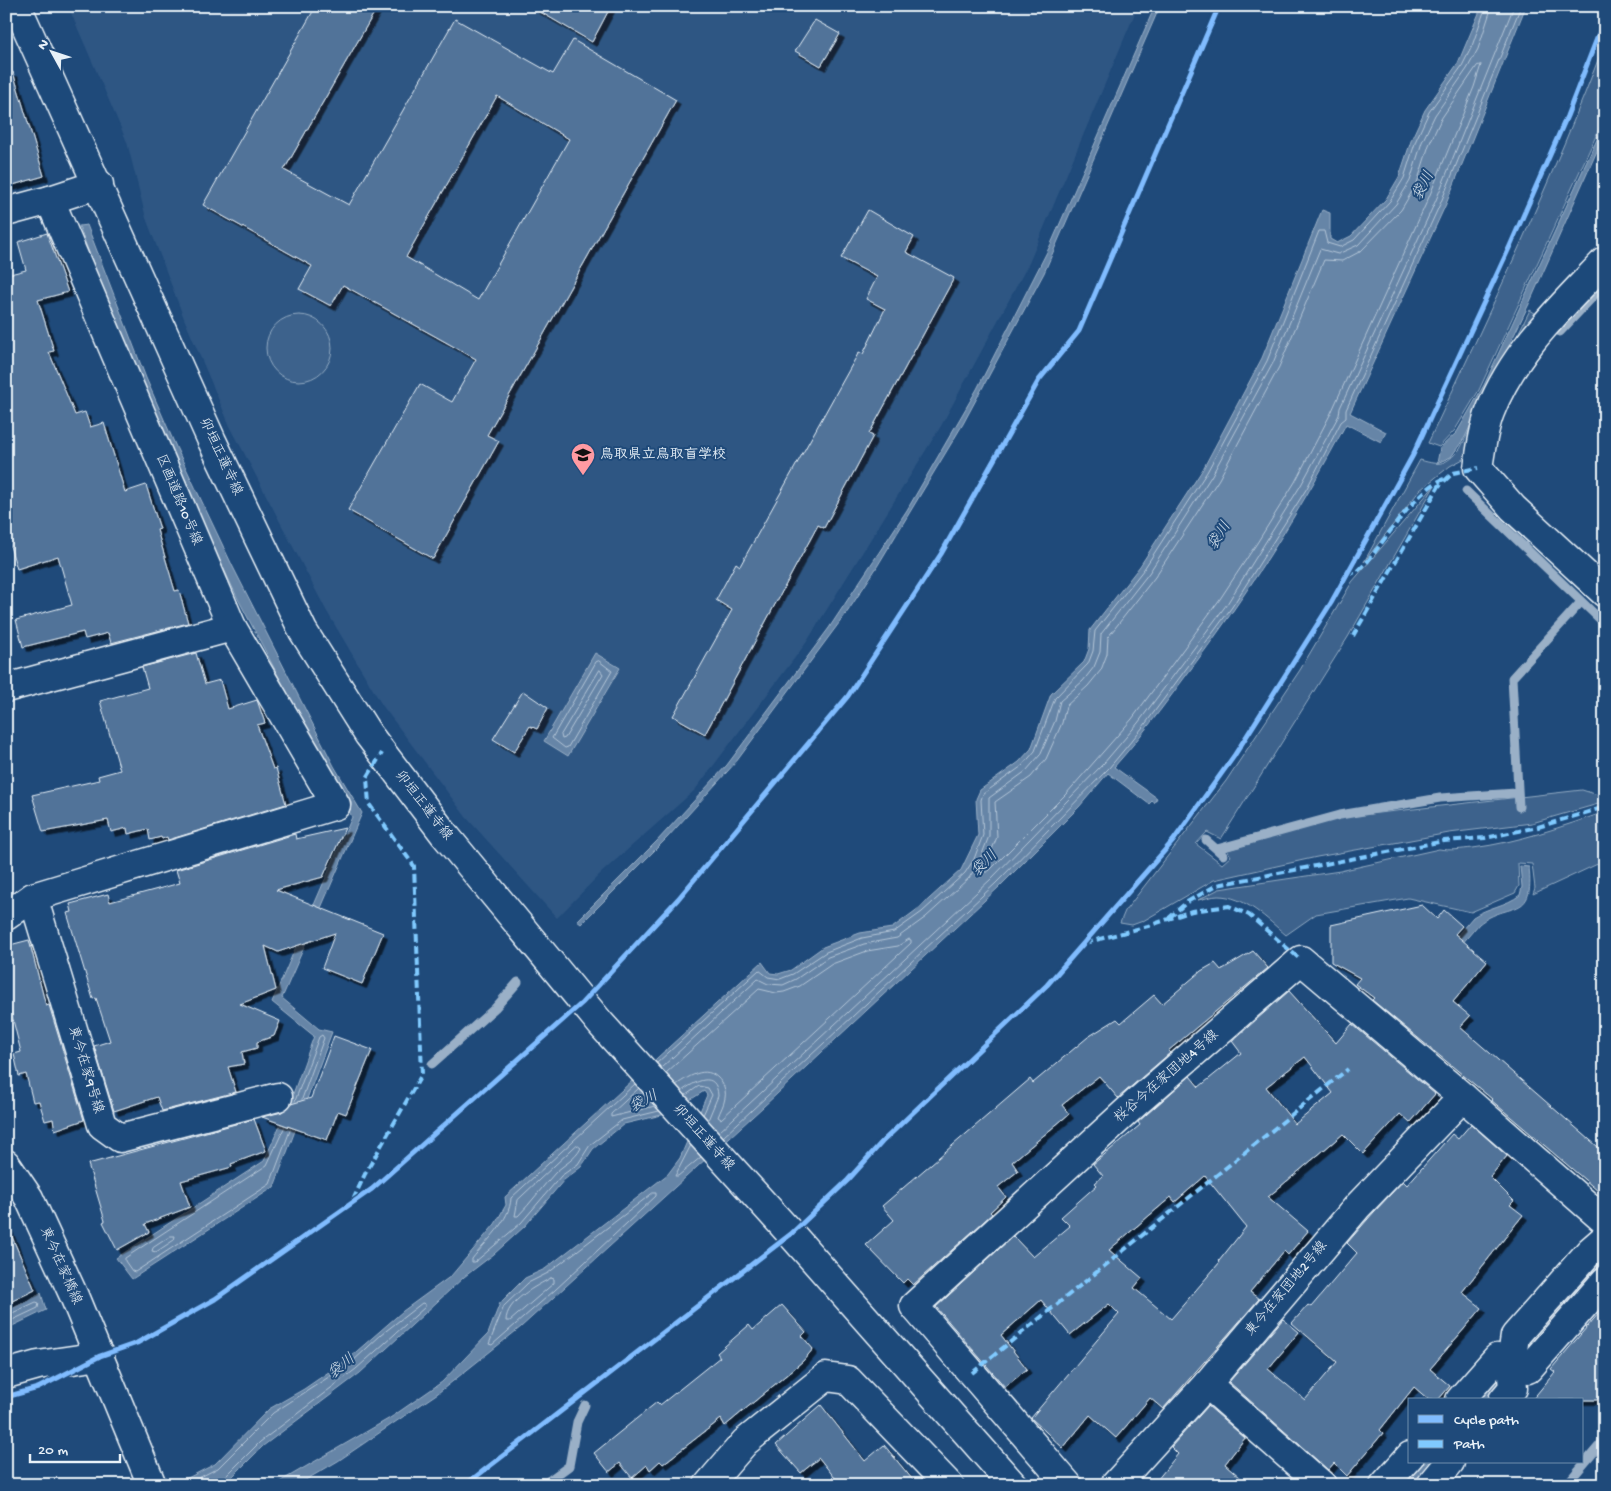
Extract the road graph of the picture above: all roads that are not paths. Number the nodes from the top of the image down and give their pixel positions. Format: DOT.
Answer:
graph roads {
  1 [pos="17,6"];
  2 [pos="99,184"];
  3 [pos="50,200"];
  4 [pos="6,212"];
  5 [pos="1605,261"];
  6 [pos="1605,592"];
  7 [pos="232,627"];
  8 [pos="6,688"];
  9 [pos="33,897"];
  10 [pos="6,916"];
  11 [pos="278,1097"];
  12 [pos="1463,1097"];
  13 [pos="6,1164"];
  14 [pos="1605,1221"];
  15 [pos="1605,1238"];
  16 [pos="1605,1281"];
  17 [pos="103,1364"];
  18 [pos="1511,1364"];
  19 [pos="6,1374"];
  20 [pos="1207,1384"];
  21 [pos="1462,1398"];
  22 [pos="1506,1398"];
  23 [pos="1408,1458"];
  24 [pos="1448,1464"];
  25 [pos="152,1485"];
  26 [pos="708,1485"];
  27 [pos="949,1485"];
  28 [pos="1013,1485"];
  29 [pos="1068,1485"];
  30 [pos="1115,1485"];
  31 [pos="1322,1485"];
  32 [pos="1384,1485"];
  33 [pos="1431,1485"];
  1 -- 2 [label="street, 卯垣正蓮寺線"];
  2 -- 3 [label="street"];
  2 -- 28 [label="street, 卯垣正蓮寺線"];
  3 -- 4 [label="street"];
  3 -- 7 [label="street, 区画道路10号線"];
  5 -- 6 [label="street"];
  7 -- 8 [label="street"];
  7 -- 9 [label="street, 区画道路10号線"];
  9 -- 10 [label="street"];
  9 -- 11 [label="street, 東今在家9号線"];
  12 -- 14 [label="street, 桜谷今在家団地4号線"];
  12 -- 20 [label="street, 東今在家団地2号線"];
  12 -- 29 [label="street, 桜谷今在家団地4号線"];
  13 -- 17 [label="street, 東今在家橋線"];
  15 -- 18 [label="street"];
  16 -- 18 [label="street"];
  17 -- 19 [label="street"];
  17 -- 25 [label="street, 東今在家橋線"];
  18 -- 21 [label="street"];
  18 -- 22 [label="street"];
  20 -- 30 [label="street, 東今在家団地2号線"];
  20 -- 31 [label="street"];
  23 -- 32 [label="street"];
  24 -- 33 [label="street"];
  26 -- 27 [label="street"];
}
